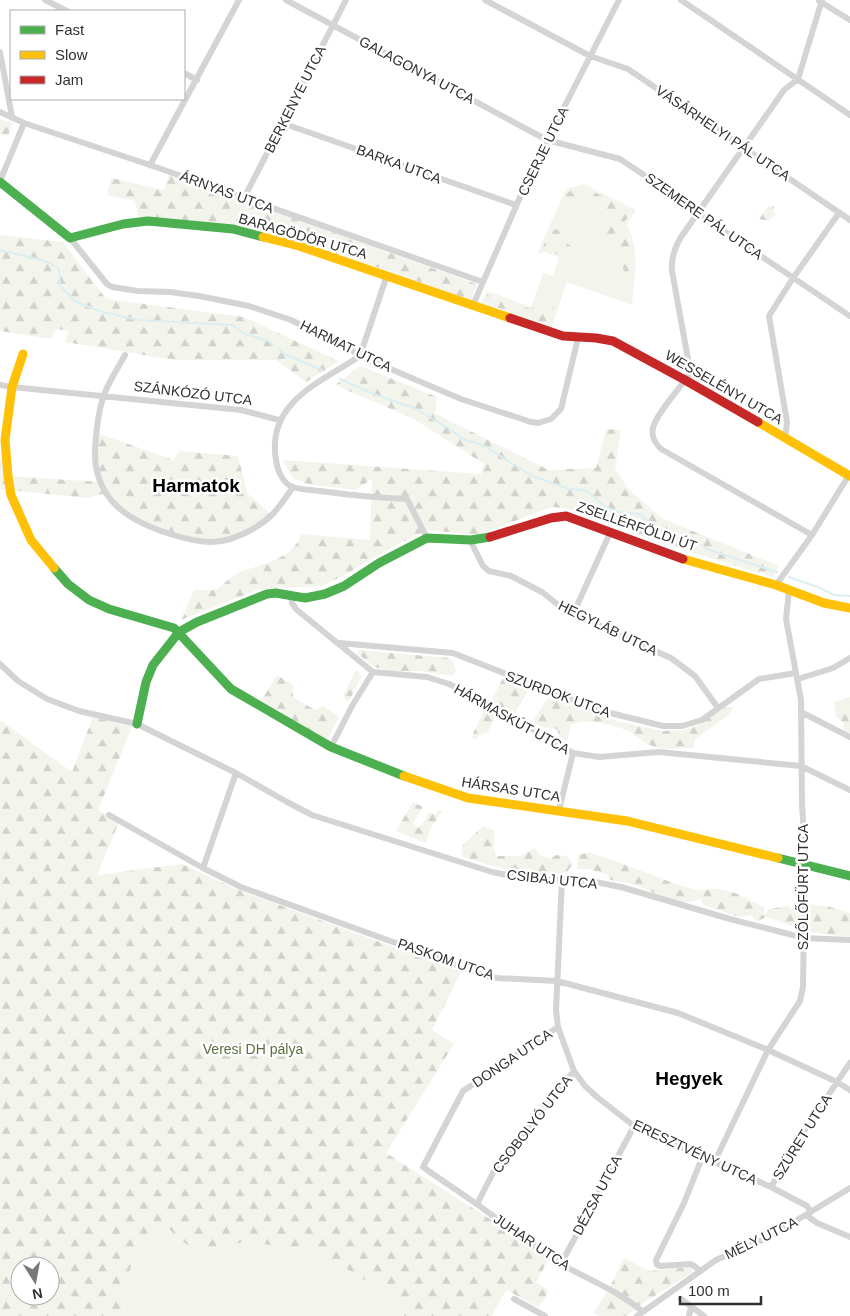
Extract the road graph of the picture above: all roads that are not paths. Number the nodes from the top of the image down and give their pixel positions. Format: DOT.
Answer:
graph roads {
  1 [pos="45,0"];
  2 [pos="238,0"];
  3 [pos="286,0"];
  4 [pos="346,0"];
  5 [pos="485,0"];
  6 [pos="619,0"];
  7 [pos="681,0"];
  8 [pos="820,1"];
  9 [pos="65,10"];
  10 [pos="850,20"];
  11 [pos="332,25"];
  12 [pos="0,52"];
  13 [pos="590,56"];
  14 [pos="185,74"];
  15 [pos="790,74"];
  16 [pos="798,79"];
  17 [pos="197,80"];
  18 [pos="784,90"];
  19 [pos="0,112"];
  20 [pos="850,115"];
  21 [pos="12,117"];
  22 [pos="24,122"];
  23 [pos="282,123"];
  24 [pos="547,140"];
  25 [pos="744,147"];
  26 [pos="150,165"];
  27 [pos="0,182"];
  28 [pos="244,198"];
  29 [pos="516,206"];
  30 [pos="839,212"];
  31 [pos="697,213"];
  32 [pos="850,220"];
  33 [pos="70,238"];
  34 [pos="387,275"];
  35 [pos="793,278"];
  36 [pos="482,282"];
  37 [pos="473,305"];
  38 [pos="850,316"];
  39 [pos="578,338"];
  40 [pos="23,354"];
  41 [pos="125,355"];
  42 [pos="360,356"];
  43 [pos="685,380"];
  44 [pos="0,385"];
  45 [pos="12,388"];
  46 [pos="103,396"];
  47 [pos="279,420"];
  48 [pos="784,438"];
  49 [pos="850,475"];
  50 [pos="293,487"];
  51 [pos="610,533"];
  52 [pos="812,536"];
  53 [pos="427,538"];
  54 [pos="471,540"];
  55 [pos="776,586"];
  56 [pos="789,591"];
  57 [pos="290,595"];
  58 [pos="850,608"];
  59 [pos="574,612"];
  60 [pos="179,632"];
  61 [pos="338,643"];
  62 [pos="850,658"];
  63 [pos="0,664"];
  64 [pos="373,672"];
  65 [pos="797,676"];
  66 [pos="718,708"];
  67 [pos="801,712"];
  68 [pos="137,724"];
  69 [pos="850,737"];
  70 [pos="331,748"];
  71 [pos="573,753"];
  72 [pos="801,766"];
  73 [pos="236,773"];
  74 [pos="850,790"];
  75 [pos="559,810"];
  76 [pos="109,815"];
  77 [pos="805,865"];
  78 [pos="203,868"];
  79 [pos="850,876"];
  80 [pos="562,880"];
  81 [pos="804,938"];
  82 [pos="850,940"];
  83 [pos="557,981"];
  84 [pos="558,1027"];
  85 [pos="768,1050"];
  86 [pos="850,1063"];
  87 [pos="574,1071"];
  88 [pos="837,1082"];
  89 [pos="850,1090"];
  90 [pos="634,1126"];
  91 [pos="702,1158"];
  92 [pos="714,1163"];
  93 [pos="423,1167"];
  94 [pos="771,1187"];
  95 [pos="850,1188"];
  96 [pos="477,1204"];
  97 [pos="808,1214"];
  98 [pos="850,1236"];
  99 [pos="561,1264"];
  100 [pos="701,1271"];
  101 [pos="514,1299"];
  102 [pos="681,1299"];
  103 [pos="691,1307"];
  104 [pos="640,1314"];
  105 [pos="545,1316"];
  106 [pos="689,1316"];
  107 [pos="704,1316"];
  1 -- 9 [label="street"];
  2 -- 17 [label="street"];
  3 -- 11 [label="street, GALAGONYA UTCA"];
  4 -- 11 [label="street, BERKENYE UTCA"];
  5 -- 13 [label="street, VÁSÁRHELYI PÁL UTCA"];
  6 -- 13 [label="street, CSERJE UTCA"];
  7 -- 15 [label="street"];
  8 -- 10 [label="street"];
  8 -- 16 [label="street"];
  11 -- 23 [label="street, BERKENYE UTCA"];
  11 -- 24 [label="street, GALAGONYA UTCA"];
  12 -- 21 [label="street"];
  13 -- 24 [label="street, CSERJE UTCA"];
  13 -- 25 [label="street, VÁSÁRHELYI PÁL UTCA"];
  14 -- 17 [label="street"];
  15 -- 16 [label="street"];
  15 -- 18 [label="street"];
  16 -- 18 [label="street"];
  16 -- 20 [label="street"];
  17 -- 26 [label="street"];
  18 -- 25 [label="street"];
  19 -- 21 [label="street, ÁRNYAS UTCA"];
  21 -- 22 [label="street, ÁRNYAS UTCA"];
  22 -- 26 [label="street, ÁRNYAS UTCA"];
  22 -- 27 [label="street"];
  23 -- 28 [label="street, BERKENYE UTCA"];
  23 -- 29 [label="street, BARKA UTCA"];
  24 -- 29 [label="street, CSERJE UTCA"];
  24 -- 31 [label="street, SZEMERE PÁL UTCA"];
  25 -- 30 [label="street, VÁSÁRHELYI PÁL UTCA"];
  25 -- 31 [label="street"];
  26 -- 28 [label="street, ÁRNYAS UTCA"];
  27 -- 33 [label="street"];
  28 -- 36 [label="street, ÁRNYAS UTCA"];
  29 -- 36 [label="street, CSERJE UTCA"];
  30 -- 32 [label="street, VÁSÁRHELYI PÁL UTCA"];
  30 -- 35 [label="street"];
  31 -- 35 [label="street, SZEMERE PÁL UTCA"];
  31 -- 43 [label="street"];
  33 -- 34 [label="street, BARAGÖDÖR UTCA"];
  33 -- 42 [label="street, HARMAT UTCA"];
  34 -- 37 [label="street, BARAGÖDÖR UTCA"];
  34 -- 42 [label="street"];
  35 -- 38 [label="street, SZEMERE PÁL UTCA"];
  35 -- 48 [label="street"];
  36 -- 37 [label="street, CSERJE UTCA"];
  37 -- 39 [label="street, BARAGÖDÖR UTCA"];
  39 -- 42 [label="street, HARMAT UTCA"];
  39 -- 43 [label="street, WESSELÉNYI UTCA"];
  40 -- 45 [label="street"];
  41 -- 46 [label="street, SZÁNKÓZÓ UTCA"];
  42 -- 47 [label="street"];
  43 -- 48 [label="street, WESSELÉNYI UTCA"];
  43 -- 52 [label="street"];
  44 -- 45 [label="street, SZÁNKÓZÓ UTCA"];
  45 -- 46 [label="street, SZÁNKÓZÓ UTCA"];
  45 -- 60 [label="street"];
  46 -- 47 [label="street, SZÁNKÓZÓ UTCA"];
  46 -- 50 [label="street"];
  47 -- 50 [label="street"];
  48 -- 49 [label="street, WESSELÉNYI UTCA"];
  49 -- 52 [label="street"];
  50 -- 53 [label="street"];
  51 -- 54 [label="street, ZSELLÉRFÖLDI ÚT"];
  51 -- 55 [label="street, ZSELLÉRFÖLDI ÚT"];
  51 -- 59 [label="street"];
  52 -- 55 [label="street"];
  53 -- 54 [label="street, ZSELLÉRFÖLDI ÚT"];
  53 -- 57 [label="street"];
  54 -- 59 [label="street, HEGYLÁB UTCA"];
  55 -- 56 [label="street, ZSELLÉRFÖLDI ÚT"];
  56 -- 58 [label="street, ZSELLÉRFÖLDI ÚT"];
  56 -- 65 [label="street, SZŐLŐFÜRT UTCA"];
  57 -- 60 [label="street"];
  57 -- 61 [label="street"];
  59 -- 66 [label="street, HEGYLÁB UTCA"];
  60 -- 68 [label="street"];
  60 -- 70 [label="street, HÁRSAS UTCA"];
  61 -- 64 [label="street"];
  61 -- 66 [label="street, SZURDOK UTCA"];
  62 -- 65 [label="street, SZURDOK UTCA"];
  63 -- 68 [label="street, CSIBAJ UTCA"];
  64 -- 70 [label="street"];
  64 -- 71 [label="street, HÁRMASKÚT UTCA"];
  65 -- 66 [label="street, SZURDOK UTCA"];
  65 -- 67 [label="street, SZŐLŐFÜRT UTCA"];
  67 -- 69 [label="street"];
  67 -- 72 [label="street, SZŐLŐFÜRT UTCA"];
  68 -- 73 [label="street, CSIBAJ UTCA"];
  70 -- 75 [label="street, HÁRSAS UTCA"];
  71 -- 72 [label="street, HÁRMASKÚT UTCA"];
  71 -- 75 [label="street"];
  72 -- 74 [label="street, HÁRMASKÚT UTCA"];
  72 -- 77 [label="street, SZŐLŐFÜRT UTCA"];
  73 -- 78 [label="street"];
  73 -- 80 [label="street, CSIBAJ UTCA"];
  75 -- 77 [label="street, HÁRSAS UTCA"];
  76 -- 78 [label="street, PASKOM UTCA"];
  77 -- 79 [label="street, HÁRSAS UTCA"];
  77 -- 81 [label="street, SZŐLŐFÜRT UTCA"];
  78 -- 83 [label="street, PASKOM UTCA"];
  80 -- 81 [label="street, CSIBAJ UTCA"];
  80 -- 83 [label="street, ERESZTVÉNY UTCA"];
  81 -- 82 [label="street, CSIBAJ UTCA"];
  81 -- 85 [label="street, SZŐLŐFÜRT UTCA"];
  83 -- 84 [label="street, ERESZTVÉNY UTCA"];
  83 -- 85 [label="street, PASKOM UTCA"];
  84 -- 87 [label="street, ERESZTVÉNY UTCA"];
  84 -- 93 [label="street, DONGA UTCA"];
  85 -- 88 [label="street, PASKOM UTCA"];
  85 -- 92 [label="street, SZŐLŐFÜRT UTCA"];
  86 -- 88 [label="street, SZÜRET UTCA"];
  87 -- 90 [label="street, ERESZTVÉNY UTCA"];
  87 -- 96 [label="street, CSOBOLYÓ UTCA"];
  88 -- 89 [label="street, PASKOM UTCA"];
  88 -- 94 [label="street, SZÜRET UTCA"];
  90 -- 91 [label="street, ERESZTVÉNY UTCA"];
  90 -- 99 [label="street, DÉZSA UTCA"];
  91 -- 92 [label="street, ERESZTVÉNY UTCA"];
  91 -- 100 [label="street"];
  92 -- 94 [label="street, ERESZTVÉNY UTCA"];
  93 -- 96 [label="street, JUHAR UTCA"];
  94 -- 97 [label="street, ERESZTVÉNY UTCA"];
  95 -- 97 [label="street, MÉLY UTCA"];
  96 -- 99 [label="street, JUHAR UTCA"];
  97 -- 98 [label="street"];
  97 -- 100 [label="street, MÉLY UTCA"];
  99 -- 104 [label="street, JUHAR UTCA"];
  100 -- 104 [label="street, MÉLY UTCA"];
  101 -- 105 [label="street"];
  102 -- 103 [label="street"];
  103 -- 106 [label="street"];
  103 -- 107 [label="street"];
}
